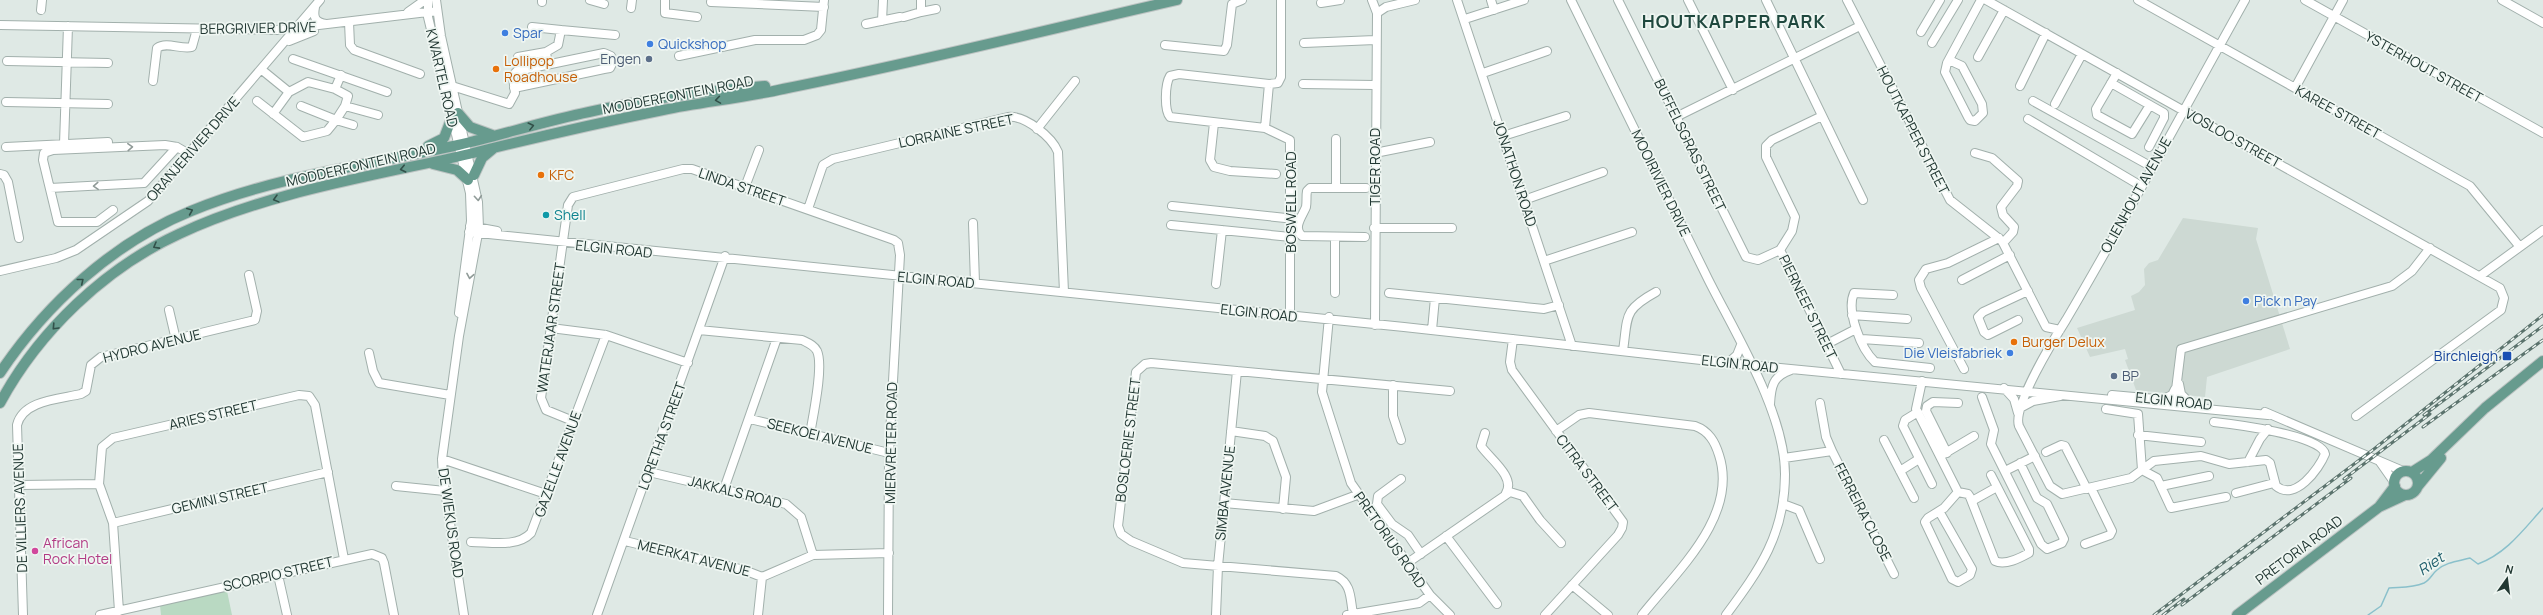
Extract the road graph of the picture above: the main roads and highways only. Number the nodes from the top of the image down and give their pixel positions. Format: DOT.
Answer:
graph roads {
  1 [pos="1177,0"];
  2 [pos="798,85"];
  3 [pos="493,135"];
  4 [pos="495,147"];
  5 [pos="426,164"];
  6 [pos="358,165"];
  7 [pos="2543,361"];
  8 [pos="2543,369"];
  9 [pos="0,373"];
  10 [pos="0,403"];
  11 [pos="2408,471"];
  12 [pos="2394,484"];
  13 [pos="2418,486"];
  14 [pos="2405,495"];
  15 [pos="2379,507"];
  16 [pos="2236,615"];
  1 -- 2 [label="main road, MODDERFONTEIN ROAD"];
  3 -- 2 [label="main road, MODDERFONTEIN ROAD, one-way"];
  2 -- 4 [label="main road, MODDERFONTEIN ROAD, one-way"];
  3 -- 6 [label="main road, MODDERFONTEIN ROAD"];
  3 -- 6 [label="main road"];
  4 -- 5 [label="main road, MODDERFONTEIN ROAD"];
  4 -- 5 [label="main road"];
  5 -- 10 [label="main road, MODDERFONTEIN ROAD, one-way"];
  9 -- 6 [label="main road, MODDERFONTEIN ROAD, one-way"];
  7 -- 11 [label="main road, PRETORIA ROAD"];
  8 -- 13 [label="main road, PRETORIA ROAD"];
  11 -- 12 [label="main road, PRETORIA ROAD"];
  11 -- 13 [label="main road"];
  12 -- 14 [label="main road"];
  12 -- 15 [label="main road, PRETORIA ROAD"];
  13 -- 14 [label="main road, PRETORIA ROAD"];
  14 -- 15 [label="main road, PRETORIA ROAD"];
  15 -- 16 [label="main road, PRETORIA ROAD"];
}
